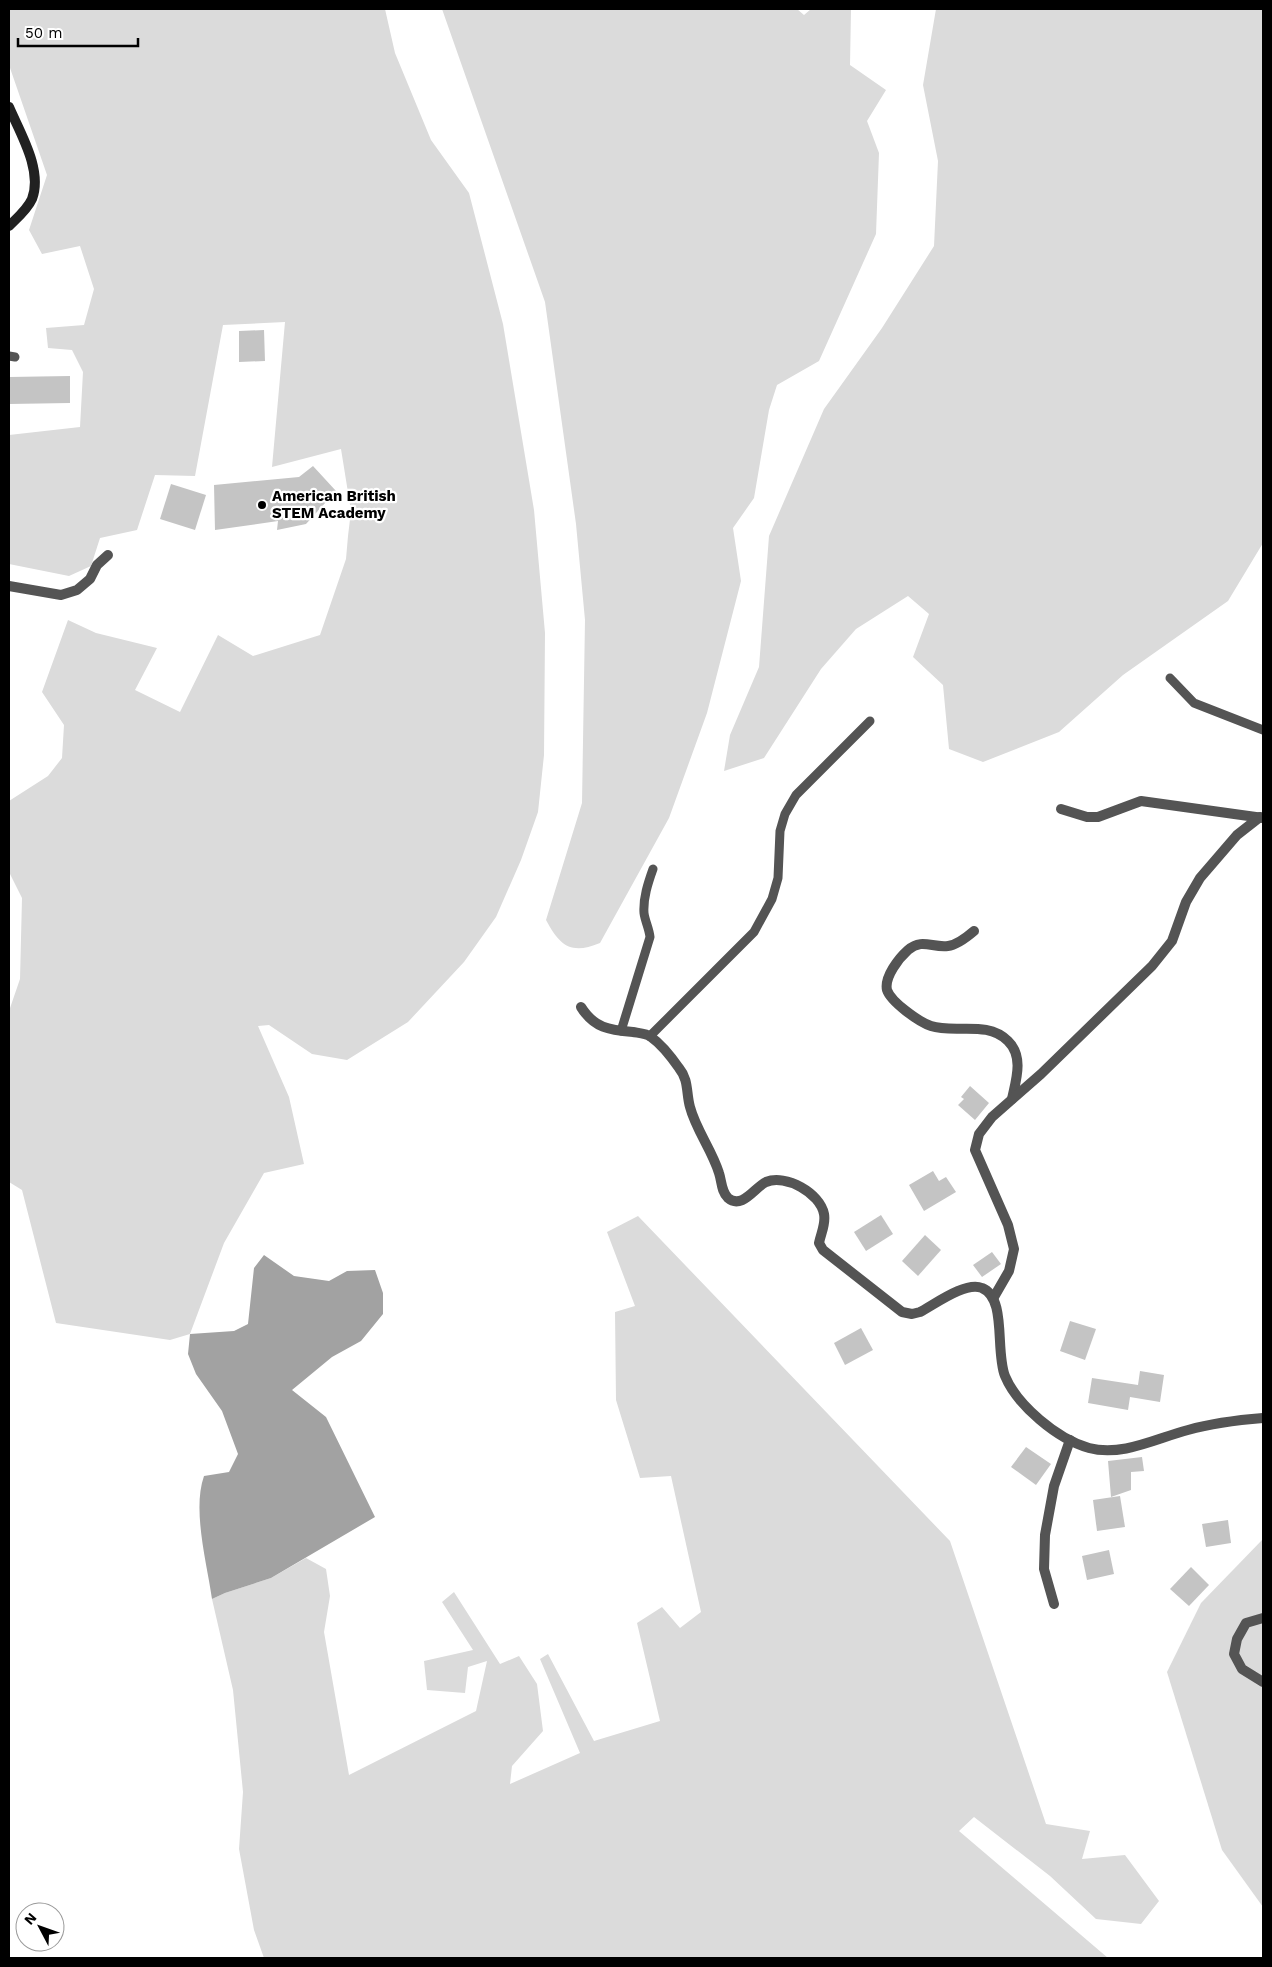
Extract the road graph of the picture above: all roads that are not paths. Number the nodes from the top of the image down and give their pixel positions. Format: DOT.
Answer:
graph roads {
  1 [pos="9,107"];
  2 [pos="9,226"];
  3 [pos="108,555"];
  4 [pos="9,586"];
  5 [pos="1170,678"];
  6 [pos="870,721"];
  7 [pos="1263,730"];
  8 [pos="1061,809"];
  9 [pos="1262,818"];
  10 [pos="653,869"];
  11 [pos="974,931"];
  12 [pos="581,1007"];
  13 [pos="621,1031"];
  14 [pos="650,1036"];
  15 [pos="1012,1099"];
  16 [pos="994,1297"];
  17 [pos="1263,1418"];
  18 [pos="1070,1440"];
  19 [pos="1054,1604"];
  20 [pos="1263,1618"];
  21 [pos="1263,1682"];
  1 -- 2 [label="main road"];
  3 -- 4 [label="street"];
  5 -- 7 [label="lane"];
  6 -- 14 [label="lane"];
  8 -- 9 [label="street"];
  9 -- 15 [label="street"];
  10 -- 13 [label="lane"];
  11 -- 15 [label="street"];
  12 -- 13 [label="street"];
  13 -- 14 [label="street"];
  14 -- 16 [label="street"];
  15 -- 16 [label="street"];
  16 -- 18 [label="street"];
  17 -- 18 [label="street"];
  18 -- 19 [label="street"];
  20 -- 21 [label="street"];
}
